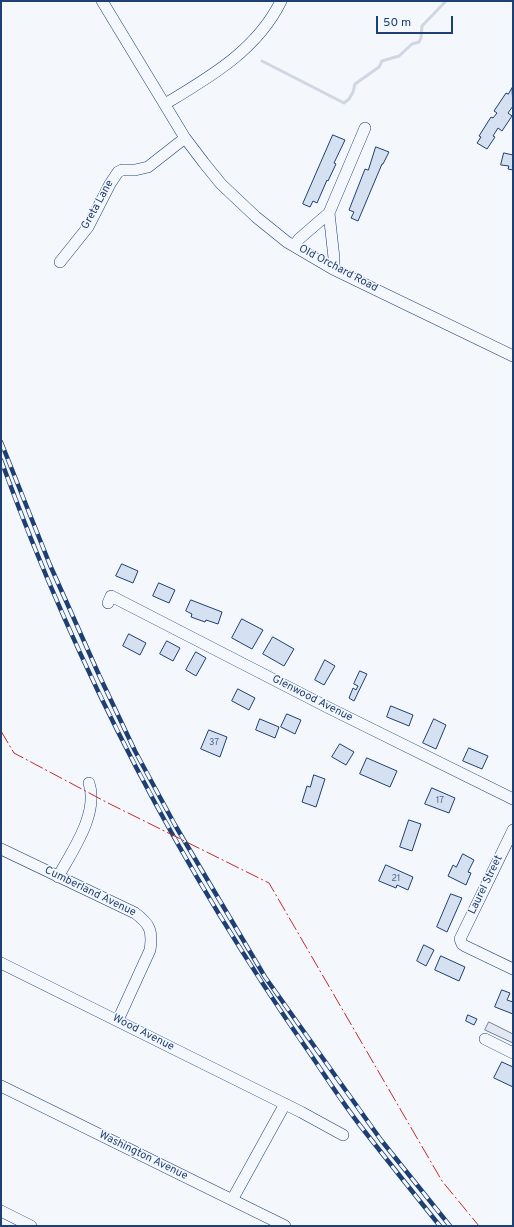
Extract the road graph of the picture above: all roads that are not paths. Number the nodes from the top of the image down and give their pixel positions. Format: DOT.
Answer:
graph roads {
  1 [pos="102,1"];
  2 [pos="281,1"];
  3 [pos="165,104"];
  4 [pos="364,128"];
  5 [pos="185,138"];
  6 [pos="329,213"];
  7 [pos="294,246"];
  8 [pos="60,262"];
  9 [pos="333,269"];
  10 [pos="513,356"];
  11 [pos="109,600"];
  12 [pos="89,783"];
  13 [pos="513,799"];
  14 [pos="513,830"];
  15 [pos="1,849"];
  16 [pos="58,876"];
  17 [pos="1,963"];
  18 [pos="513,969"];
  19 [pos="118,1020"];
  20 [pos="486,1039"];
  21 [pos="513,1053"];
  22 [pos="1,1086"];
  23 [pos="285,1104"];
  24 [pos="343,1135"];
  25 [pos="232,1200"];
  26 [pos="1,1211"];
  27 [pos="31,1226"];
  28 [pos="285,1226"];
  1 -- 3 [label="street, Old Orchard Road"];
  2 -- 3 [label="street"];
  3 -- 5 [label="street, Old Orchard Road"];
  4 -- 6 [label="street"];
  5 -- 7 [label="street, Old Orchard Road"];
  5 -- 8 [label="street, Greta Lane"];
  6 -- 7 [label="street"];
  6 -- 9 [label="street"];
  7 -- 9 [label="street, Old Orchard Road"];
  9 -- 10 [label="street, Old Orchard Road"];
  11 -- 13 [label="street, Glenwood Avenue"];
  12 -- 16 [label="street"];
  14 -- 18 [label="street, Laurel Street"];
  15 -- 16 [label="street, Cumberland Avenue"];
  16 -- 19 [label="street, Cumberland Avenue"];
  17 -- 19 [label="street, Wood Avenue"];
  19 -- 23 [label="street, Wood Avenue"];
  20 -- 21 [label="street"];
  22 -- 25 [label="street, Washington Avenue"];
  23 -- 24 [label="street, Wood Avenue"];
  23 -- 25 [label="street"];
  25 -- 28 [label="street, Washington Avenue"];
  26 -- 27 [label="street"];
}
